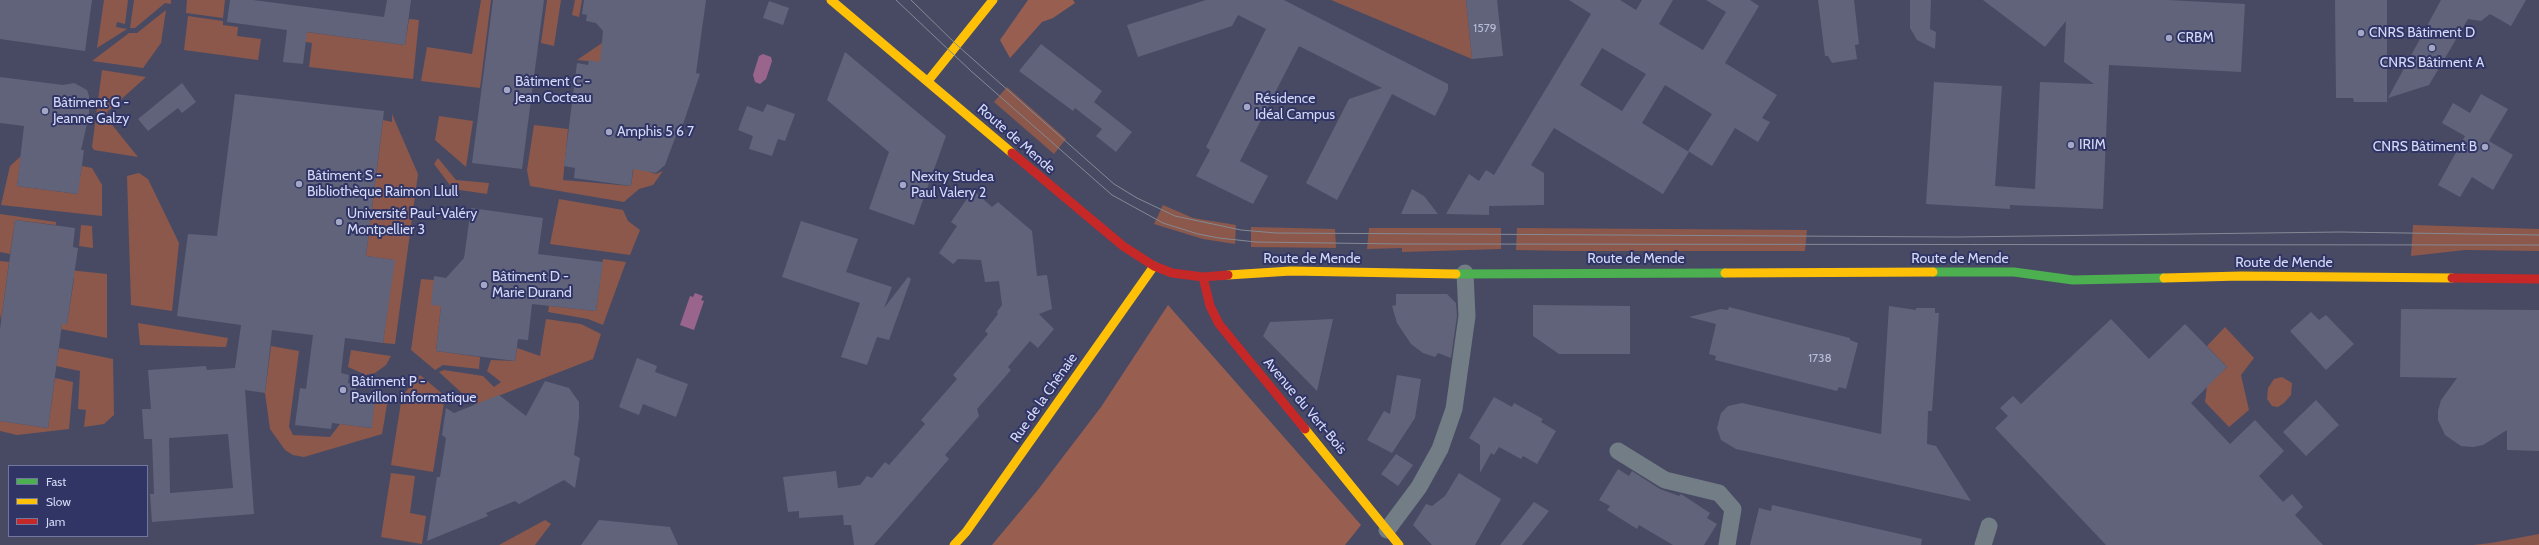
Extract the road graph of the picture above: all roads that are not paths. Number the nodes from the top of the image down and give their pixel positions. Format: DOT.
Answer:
graph roads {
  1 [pos="831,0"];
  2 [pos="993,0"];
  3 [pos="928,81"];
  4 [pos="1154,266"];
  5 [pos="1465,273"];
  6 [pos="1203,277"];
  7 [pos="2539,279"];
  8 [pos="1618,451"];
  9 [pos="1989,526"];
  10 [pos="1387,530"];
  11 [pos="954,545"];
  12 [pos="1399,545"];
  13 [pos="1727,545"];
  14 [pos="1983,545"];
  1 -- 3 [label="main road, Route de Mende"];
  2 -- 3 [label="main road"];
  3 -- 4 [label="main road, Route de Mende"];
  4 -- 6 [label="main road, Route de Mende"];
  4 -- 11 [label="main road, Rue de la Chênaie"];
  5 -- 6 [label="main road, Route de Mende"];
  5 -- 7 [label="main road, Route de Mende"];
  5 -- 10 [label="street"];
  6 -- 10 [label="main road, Avenue du Vert-Bois"];
  8 -- 13 [label="street"];
  9 -- 14 [label="street"];
  10 -- 12 [label="main road, Avenue du Vert-Bois"];
}
